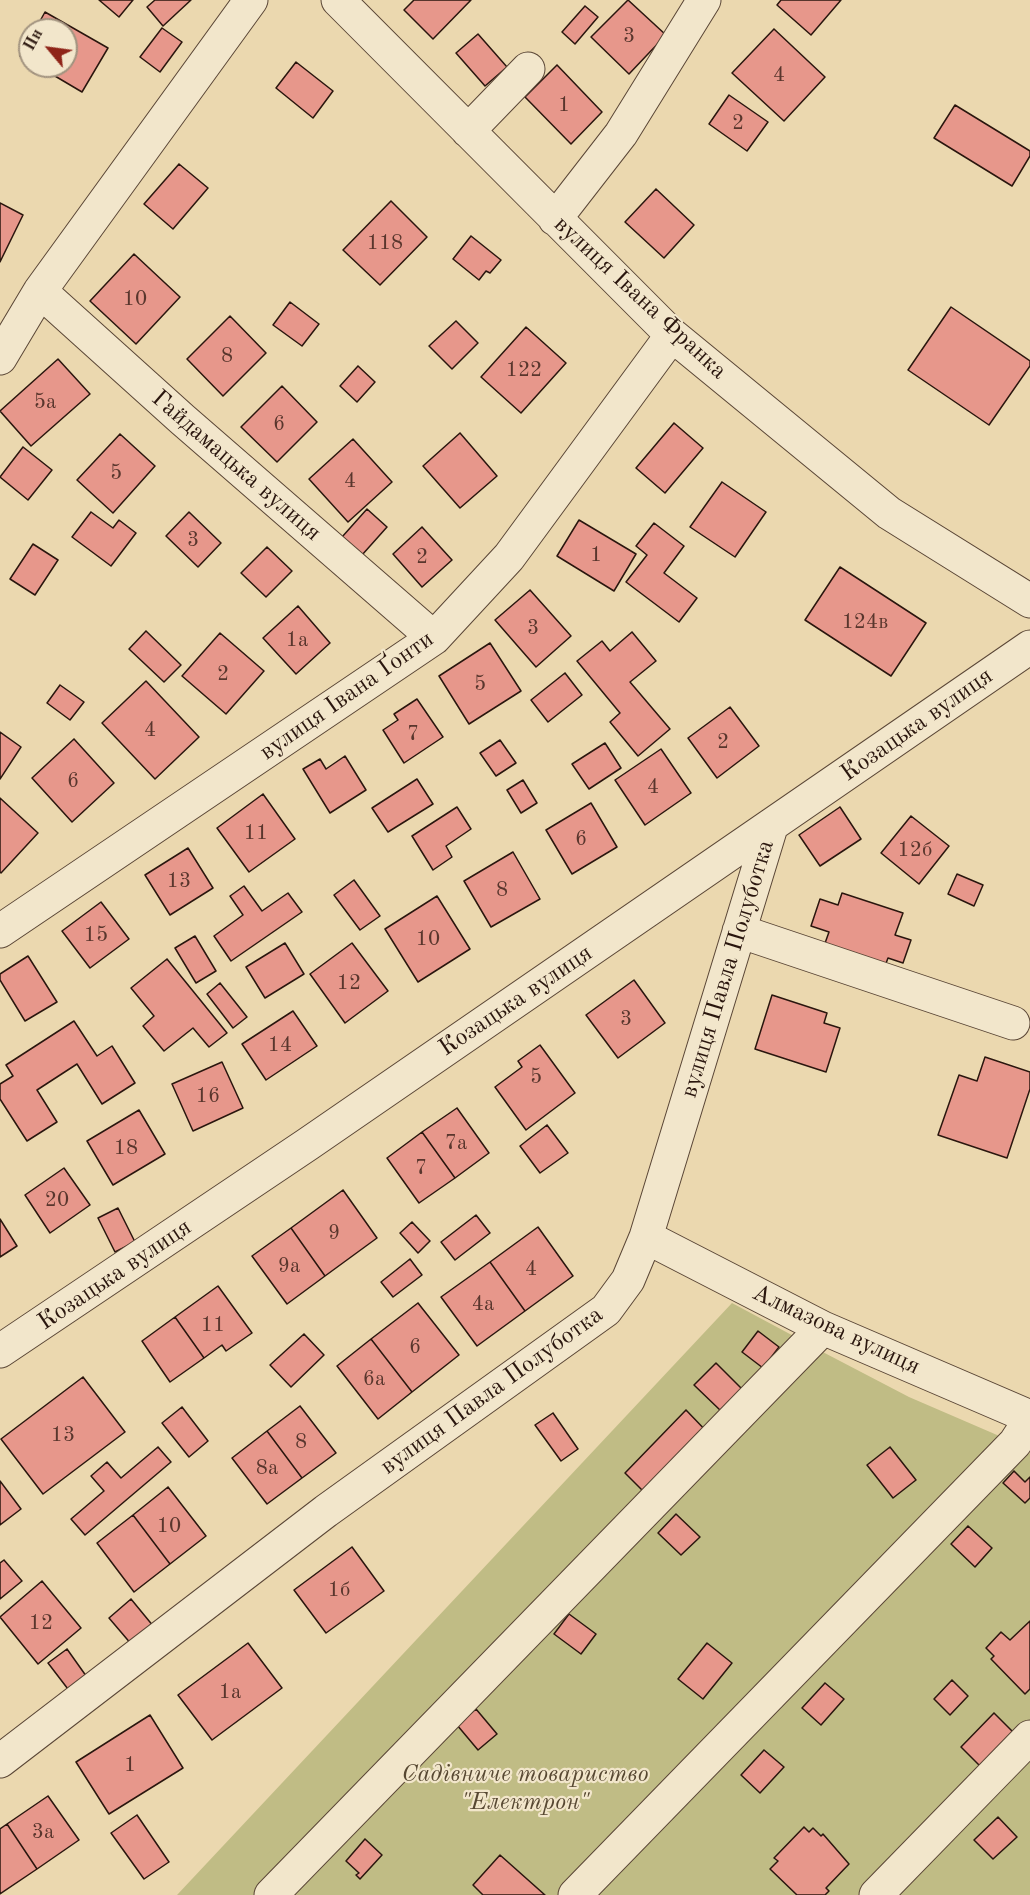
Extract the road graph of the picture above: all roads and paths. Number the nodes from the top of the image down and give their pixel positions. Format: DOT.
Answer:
graph roads {
  1 [pos="251,0"];
  2 [pos="338,0"];
  3 [pos="704,0"];
  4 [pos="528,69"];
  5 [pos="468,131"];
  6 [pos="555,219"];
  7 [pos="40,291"];
  8 [pos="672,335"];
  9 [pos="0,358"];
  10 [pos="1030,601"];
  11 [pos="434,638"];
  12 [pos="1030,647"];
  13 [pos="771,827"];
  14 [pos="739,931"];
  15 [pos="0,932"];
  16 [pos="1013,1023"];
  17 [pos="646,1236"];
  18 [pos="823,1328"];
  19 [pos="0,1351"];
  20 [pos="1030,1418"];
  21 [pos="1030,1737"];
  22 [pos="0,1761"];
  23 [pos="271,1895"];
  24 [pos="575,1895"];
  25 [pos="876,1895"];
  1 -- 7 [label="street"];
  2 -- 5 [label="street, вулиця Івана Франка"];
  3 -- 6 [label="street"];
  4 -- 5 [label="street"];
  5 -- 6 [label="street, вулиця Івана Франка"];
  6 -- 8 [label="street, вулиця Івана Франка"];
  7 -- 9 [label="street"];
  7 -- 11 [label="street, Гайдамацька вулиця"];
  8 -- 10 [label="street, вулиця Івана Франка"];
  8 -- 11 [label="street, вулиця Івана Ґонти"];
  11 -- 15 [label="street, вулиця Івана Ґонти"];
  12 -- 13 [label="street, Козацька вулиця"];
  13 -- 14 [label="street, вулиця Павла Полуботка"];
  13 -- 19 [label="street, Козацька вулиця"];
  14 -- 16 [label="street"];
  14 -- 17 [label="street, вулиця Павла Полуботка"];
  17 -- 18 [label="street, Алмазова вулиця"];
  17 -- 22 [label="street, вулиця Павла Полуботка"];
  18 -- 20 [label="street, Алмазова вулиця"];
  18 -- 23 [label="street"];
  20 -- 24 [label="street"];
  21 -- 25 [label="street"];
}
